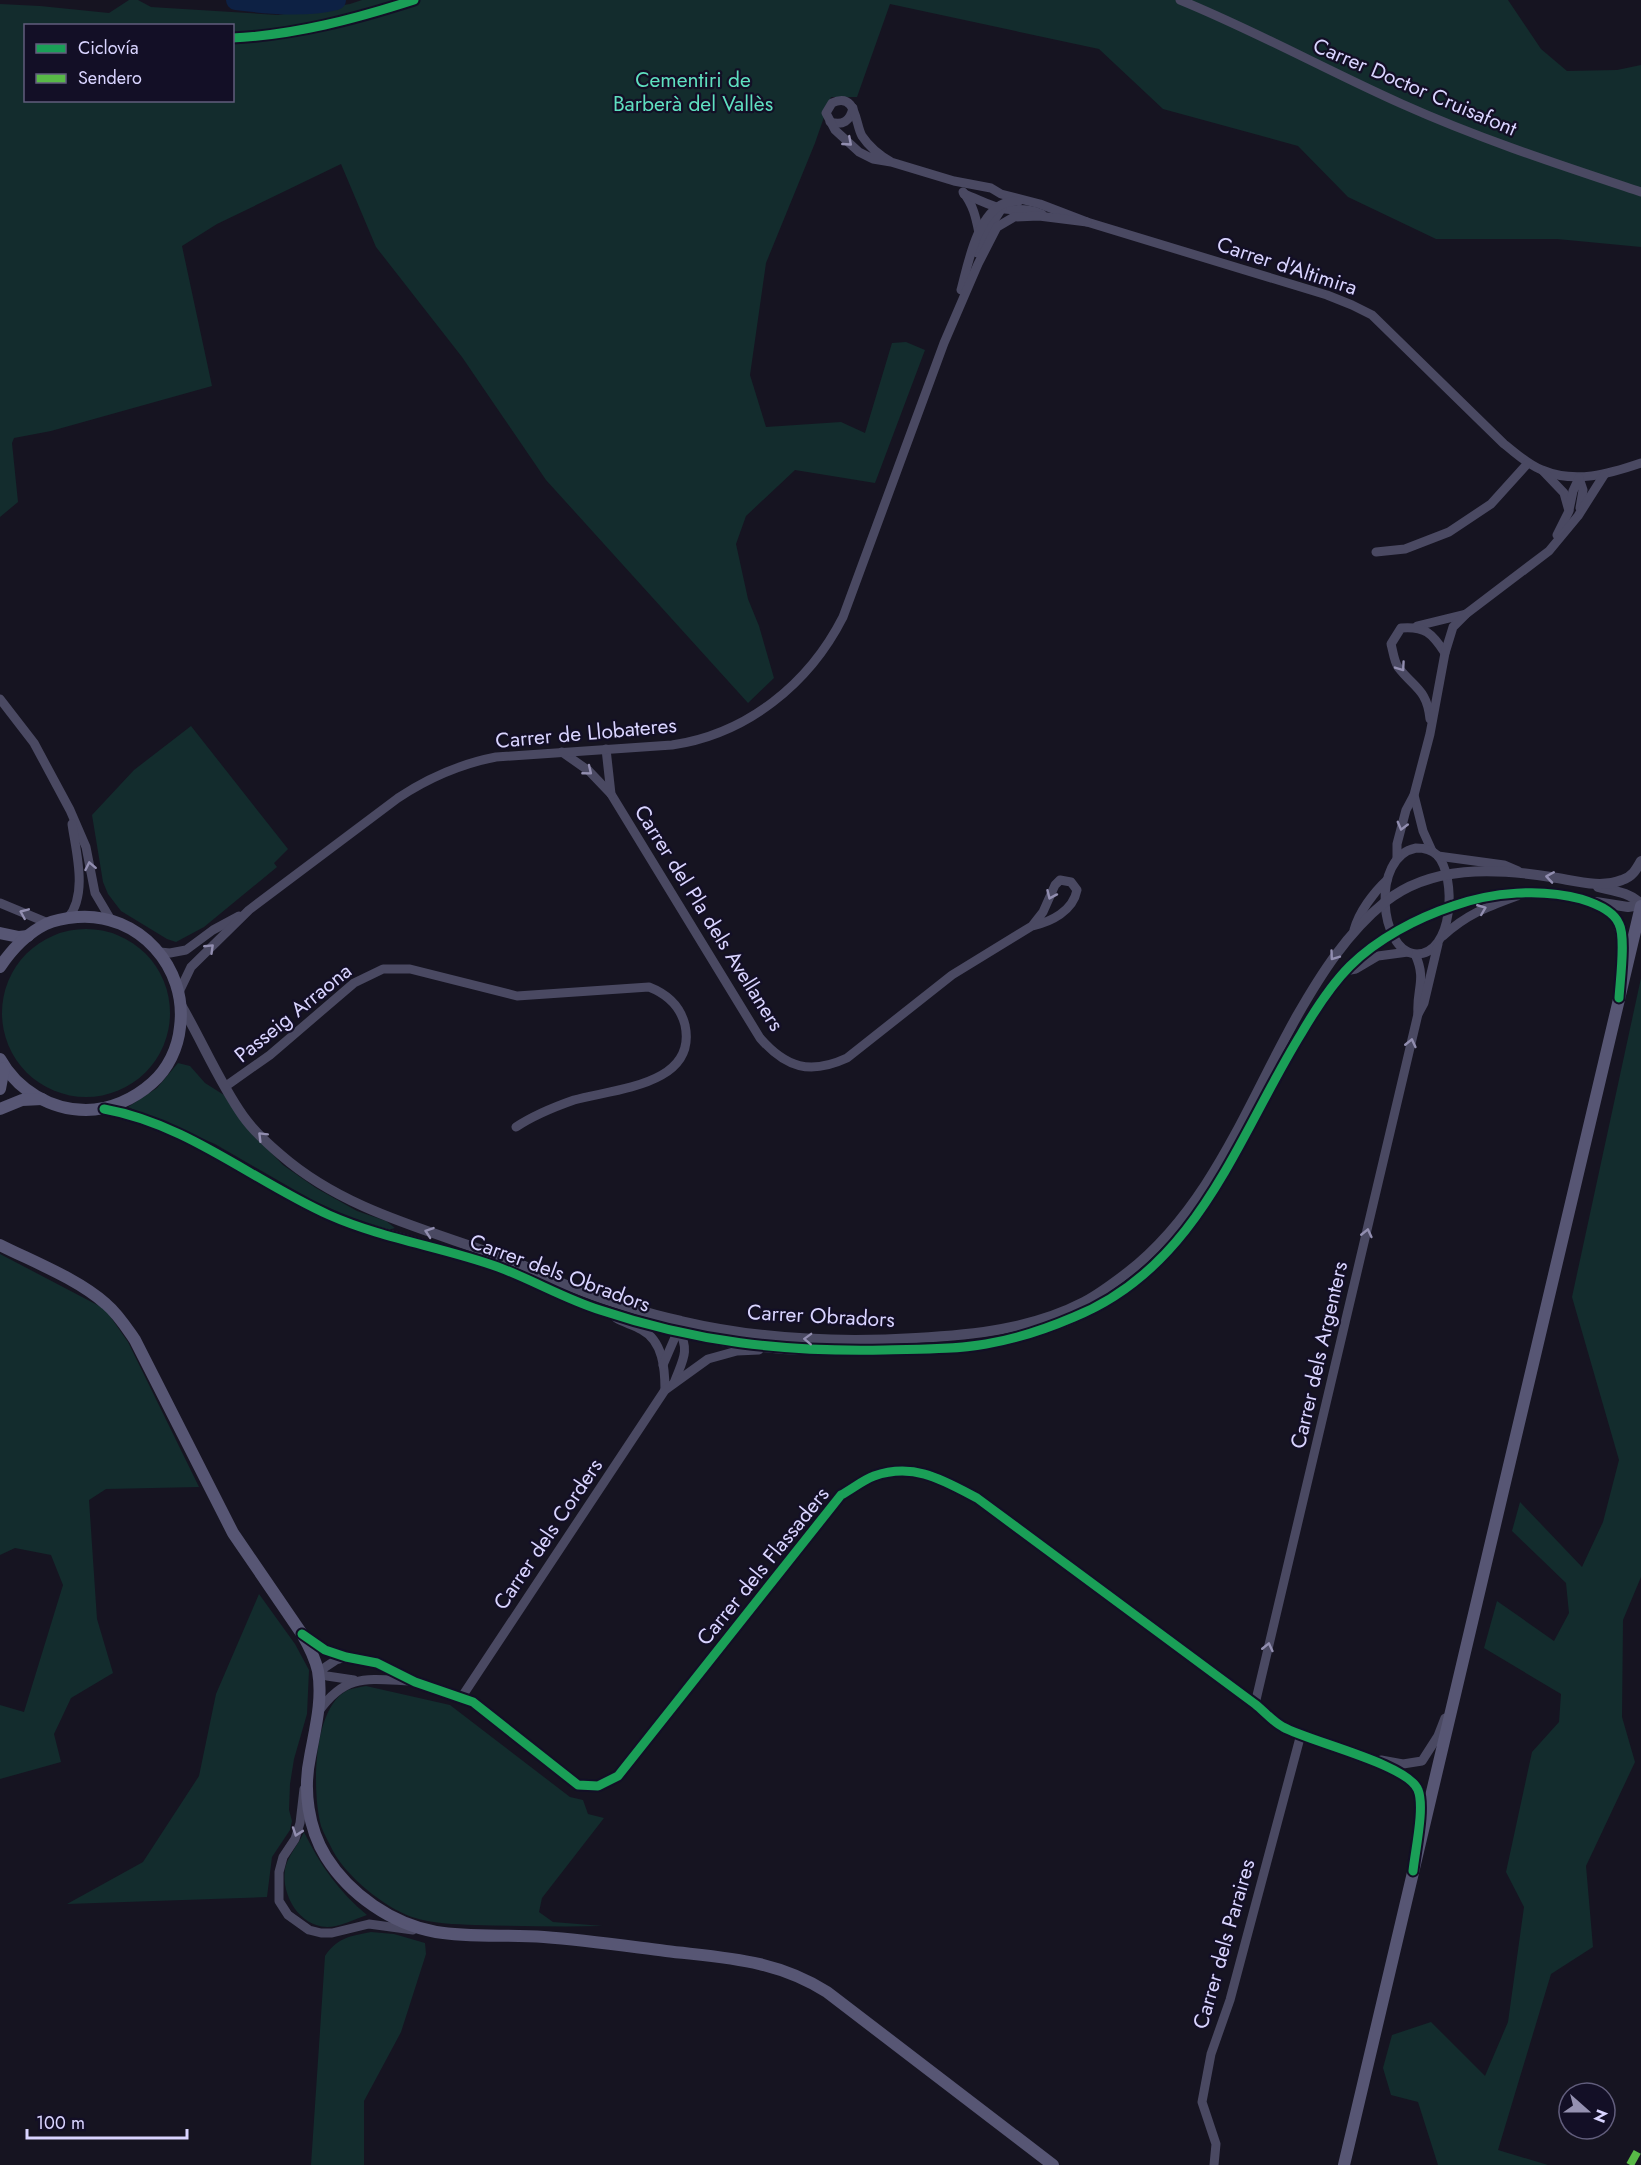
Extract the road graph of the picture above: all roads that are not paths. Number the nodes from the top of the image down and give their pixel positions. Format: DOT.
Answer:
graph roads {
  1 [pos="1180,0"];
  2 [pos="853,108"];
  3 [pos="830,122"];
  4 [pos="891,162"];
  5 [pos="954,181"];
  6 [pos="1641,192"];
  7 [pos="964,194"];
  8 [pos="1002,203"];
  9 [pos="1051,217"];
  10 [pos="993,222"];
  11 [pos="1087,222"];
  12 [pos="979,233"];
  13 [pos="958,308"];
  14 [pos="1528,463"];
  15 [pos="1638,463"];
  16 [pos="1543,471"];
  17 [pos="1604,475"];
  18 [pos="1579,478"];
  19 [pos="1569,511"];
  20 [pos="1578,516"];
  21 [pos="1548,551"];
  22 [pos="1376,552"];
  23 [pos="1466,614"];
  24 [pos="1418,626"];
  25 [pos="1445,653"];
  26 [pos="0,699"];
  27 [pos="1431,728"];
  28 [pos="606,749"];
  29 [pos="562,752"];
  30 [pos="611,794"];
  31 [pos="1414,795"];
  32 [pos="70,810"];
  33 [pos="1435,853"];
  34 [pos="1397,858"];
  35 [pos="1641,861"];
  36 [pos="1523,873"];
  37 [pos="1446,874"];
  38 [pos="1387,880"];
  39 [pos="1588,884"];
  40 [pos="1526,893"];
  41 [pos="1584,900"];
  42 [pos="1385,902"];
  43 [pos="0,903"];
  44 [pos="1641,905"];
  45 [pos="1448,908"];
  46 [pos="249,910"];
  47 [pos="68,918"];
  48 [pos="111,920"];
  49 [pos="48,923"];
  50 [pos="1032,926"];
  51 [pos="1353,932"];
  52 [pos="0,933"];
  53 [pos="1392,935"];
  54 [pos="28,936"];
  55 [pos="1441,940"];
  56 [pos="160,952"];
  57 [pos="1412,953"];
  58 [pos="0,967"];
  59 [pos="1345,971"];
  60 [pos="179,992"];
  61 [pos="1619,998"];
  62 [pos="181,1005"];
  63 [pos="1418,1014"];
  64 [pos="2,1064"];
  65 [pos="1276,1065"];
  66 [pos="226,1086"];
  67 [pos="0,1089"];
  68 [pos="42,1099"];
  69 [pos="0,1109"];
  70 [pos="104,1109"];
  71 [pos="516,1127"];
  72 [pos="1227,1148"];
  73 [pos="1221,1181"];
  74 [pos="1201,1193"];
  75 [pos="1185,1215"];
  76 [pos="0,1245"];
  77 [pos="1173,1245"];
  78 [pos="1144,1259"];
  79 [pos="502,1263"];
  80 [pos="581,1290"];
  81 [pos="1110,1298"];
  82 [pos="1097,1305"];
  83 [pos="602,1311"];
  84 [pos="996,1332"];
  85 [pos="681,1333"];
  86 [pos="764,1335"];
  87 [pos="783,1349"];
  88 [pos="840,1350"];
  89 [pos="663,1365"];
  90 [pos="674,1383"];
  91 [pos="664,1390"];
  92 [pos="302,1634"];
  93 [pos="346,1657"];
  94 [pos="318,1672"];
  95 [pos="356,1680"];
  96 [pos="416,1682"];
  97 [pos="1454,1695"];
  98 [pos="461,1698"];
  99 [pos="1255,1704"];
  100 [pos="318,1711"];
  101 [pos="1301,1734"];
  102 [pos="1349,1753"];
  103 [pos="307,1775"];
  104 [pos="1413,1871"];
  105 [pos="434,1932"];
  106 [pos="1053,2165"];
  107 [pos="1214,2165"];
  108 [pos="1344,2165"];
  1 -- 6 [label="street, Carrer Doctor Cruisafont"];
  2 -- 3 [label="street"];
  2 -- 3 [label="street"];
  2 -- 4 [label="street, Carrer d'Altimira"];
  3 -- 4 [label="street, Carrer d'Altimira, one-way"];
  4 -- 5 [label="street, Carrer d'Altimira"];
  5 -- 7 [label="street"];
  5 -- 8 [label="street, Carrer d'Altimira"];
  7 -- 8 [label="street, Carrer d'Altimira"];
  7 -- 12 [label="street"];
  8 -- 9 [label="street, Carrer d'Altimira"];
  8 -- 10 [label="street"];
  8 -- 11 [label="street, Carrer d'Altimira"];
  9 -- 10 [label="street, Carrer d'Altimira"];
  9 -- 11 [label="street, Carrer d'Altimira"];
  10 -- 12 [label="street, Carrer de Llobateres"];
  10 -- 13 [label="street, Carrer de Llobateres"];
  11 -- 14 [label="street, Carrer d'Altimira"];
  12 -- 13 [label="street, Carrer de Llobateres"];
  13 -- 28 [label="street, Carrer de Llobateres"];
  14 -- 16 [label="street, Carrer d'Altimira"];
  14 -- 22 [label="street"];
  15 -- 17 [label="street, Carrer d'Altimira"];
  16 -- 18 [label="street, Carrer d'Altimira"];
  16 -- 19 [label="street"];
  17 -- 18 [label="street, Carrer d'Altimira"];
  17 -- 20 [label="street"];
  18 -- 19 [label="street"];
  18 -- 20 [label="street"];
  19 -- 21 [label="street"];
  20 -- 21 [label="street"];
  21 -- 23 [label="street"];
  23 -- 24 [label="street"];
  23 -- 25 [label="street"];
  24 -- 25 [label="street"];
  24 -- 27 [label="street, one-way"];
  25 -- 27 [label="street"];
  26 -- 32 [label="street"];
  27 -- 31 [label="street"];
  28 -- 29 [label="street, Carrer de Llobateres"];
  28 -- 30 [label="street, Carrer del Pla dels Avellaners"];
  29 -- 30 [label="street, one-way"];
  29 -- 46 [label="street, Carrer de Llobateres"];
  30 -- 50 [label="street, Carrer del Pla dels Avellaners"];
  31 -- 33 [label="street, Carrer dels Argenters"];
  31 -- 34 [label="street, one-way"];
  32 -- 47 [label="street"];
  48 -- 32 [label="street, one-way"];
  33 -- 34 [label="street, Carrer dels Obradors"];
  33 -- 36 [label="street, Carrer dels Obradors"];
  33 -- 37 [label="street, Carrer dels Argenters"];
  34 -- 38 [label="street"];
  35 -- 39 [label="street, Carrer dels Obradors"];
  36 -- 37 [label="street, Carrer dels Obradors"];
  39 -- 36 [label="street, Carrer dels Obradors, one-way"];
  37 -- 42 [label="street, Carrer dels Obradors"];
  37 -- 45 [label="street, Carrer dels Argenters"];
  38 -- 42 [label="street"];
  38 -- 51 [label="street"];
  39 -- 44 [label="street, Carrer dels Obradors"];
  40 -- 41 [label="street, Carrer dels Obradors"];
  40 -- 45 [label="street, Carrer dels Obradors"];
  55 -- 40 [label="street, Carrer dels Obradors, one-way"];
  41 -- 44 [label="street, Carrer dels Obradors"];
  41 -- 61 [label="street, Carrer dels Obradors"];
  42 -- 51 [label="street, Carrer dels Obradors"];
  42 -- 53 [label="street"];
  49 -- 43 [label="street, one-way"];
  44 -- 61 [label="main road"];
  45 -- 53 [label="street, Carrer dels Obradors"];
  45 -- 55 [label="street, Carrer dels Argenters"];
  46 -- 56 [label="street, Carrer de Llobateres"];
  60 -- 46 [label="street, Carrer de Llobateres, one-way"];
  47 -- 48 [label="main road"];
  47 -- 49 [label="main road"];
  48 -- 56 [label="main road"];
  49 -- 54 [label="main road"];
  50 -- 50 [label="street, Carrer del Pla dels Avellaners, one-way"];
  51 -- 65 [label="street, Carrer dels Obradors, one-way"];
  52 -- 54 [label="main road"];
  53 -- 57 [label="street"];
  53 -- 59 [label="street, Carrer dels Obradors"];
  54 -- 58 [label="main road"];
  55 -- 57 [label="street, Carrer dels Obradors"];
  55 -- 63 [label="street, Carrer dels Argenters"];
  56 -- 60 [label="main road"];
  57 -- 59 [label="street, Carrer dels Obradors"];
  57 -- 63 [label="street, Carrer dels Argenters"];
  59 -- 65 [label="street, Carrer dels Obradors"];
  60 -- 62 [label="main road"];
  61 -- 97 [label="main road"];
  62 -- 66 [label="street, Carrer Obradors"];
  62 -- 70 [label="main road"];
  99 -- 63 [label="street, Carrer dels Argenters, one-way"];
  64 -- 67 [label="main road"];
  64 -- 68 [label="main road"];
  65 -- 72 [label="street, Carrer Obradors"];
  65 -- 73 [label="street, Carrer dels Obradors"];
  66 -- 71 [label="street, Passeig Arraona"];
  79 -- 66 [label="street, Carrer Obradors, one-way"];
  68 -- 69 [label="main road"];
  68 -- 70 [label="main road"];
  70 -- 79 [label="street, Carrer dels Obradors"];
  72 -- 73 [label="street, Carrer dels Obradors"];
  72 -- 74 [label="street, Carrer Obradors"];
  73 -- 74 [label="street"];
  73 -- 77 [label="street, Carrer dels Obradors"];
  74 -- 75 [label="street, Carrer Obradors"];
  75 -- 77 [label="street"];
  75 -- 78 [label="street, Carrer Obradors"];
  76 -- 92 [label="main road"];
  77 -- 78 [label="street, Carrer dels Obradors"];
  77 -- 81 [label="street, Carrer dels Obradors"];
  78 -- 81 [label="street, Carrer dels Obradors"];
  78 -- 84 [label="street, Carrer Obradors"];
  79 -- 80 [label="street, Carrer Obradors"];
  79 -- 83 [label="street, Carrer dels Obradors"];
  80 -- 85 [label="street"];
  80 -- 86 [label="street, Carrer Obradors"];
  81 -- 82 [label="street, Carrer dels Obradors"];
  82 -- 84 [label="street, Carrer dels Obradors"];
  82 -- 88 [label="street, Carrer dels Obradors"];
  83 -- 85 [label="street, Carrer dels Obradors"];
  83 -- 89 [label="street"];
  84 -- 86 [label="street, Carrer Obradors, one-way"];
  84 -- 88 [label="street, Carrer dels Obradors"];
  85 -- 86 [label="street"];
  85 -- 87 [label="street, Carrer dels Obradors"];
  85 -- 89 [label="street"];
  85 -- 90 [label="street"];
  87 -- 88 [label="street, Carrer dels Obradors"];
  87 -- 90 [label="street, Carrer dels Corders"];
  89 -- 91 [label="street"];
  90 -- 91 [label="street, Carrer dels Corders"];
  91 -- 98 [label="street, Carrer dels Corders"];
  92 -- 93 [label="street, Carrer dels Flassaders"];
  92 -- 94 [label="main road"];
  93 -- 94 [label="street"];
  93 -- 96 [label="street, Carrer dels Flassaders"];
  94 -- 95 [label="street, Carrer dels Flassaders"];
  94 -- 100 [label="main road"];
  95 -- 96 [label="street, Carrer dels Flassaders"];
  95 -- 100 [label="street"];
  96 -- 98 [label="street, Carrer dels Flassaders"];
  97 -- 102 [label="street, Carrer dels Flassaders"];
  97 -- 104 [label="main road"];
  98 -- 99 [label="street, Carrer dels Flassaders"];
  99 -- 101 [label="street, Carrer dels Flassaders"];
  100 -- 103 [label="main road"];
  101 -- 102 [label="street, Carrer dels Flassaders"];
  101 -- 107 [label="street, Carrer dels Paraires"];
  102 -- 104 [label="street, Carrer dels Flassaders"];
  103 -- 105 [label="main road"];
  103 -- 105 [label="street, one-way"];
  104 -- 108 [label="main road"];
  105 -- 106 [label="main road"];
}
